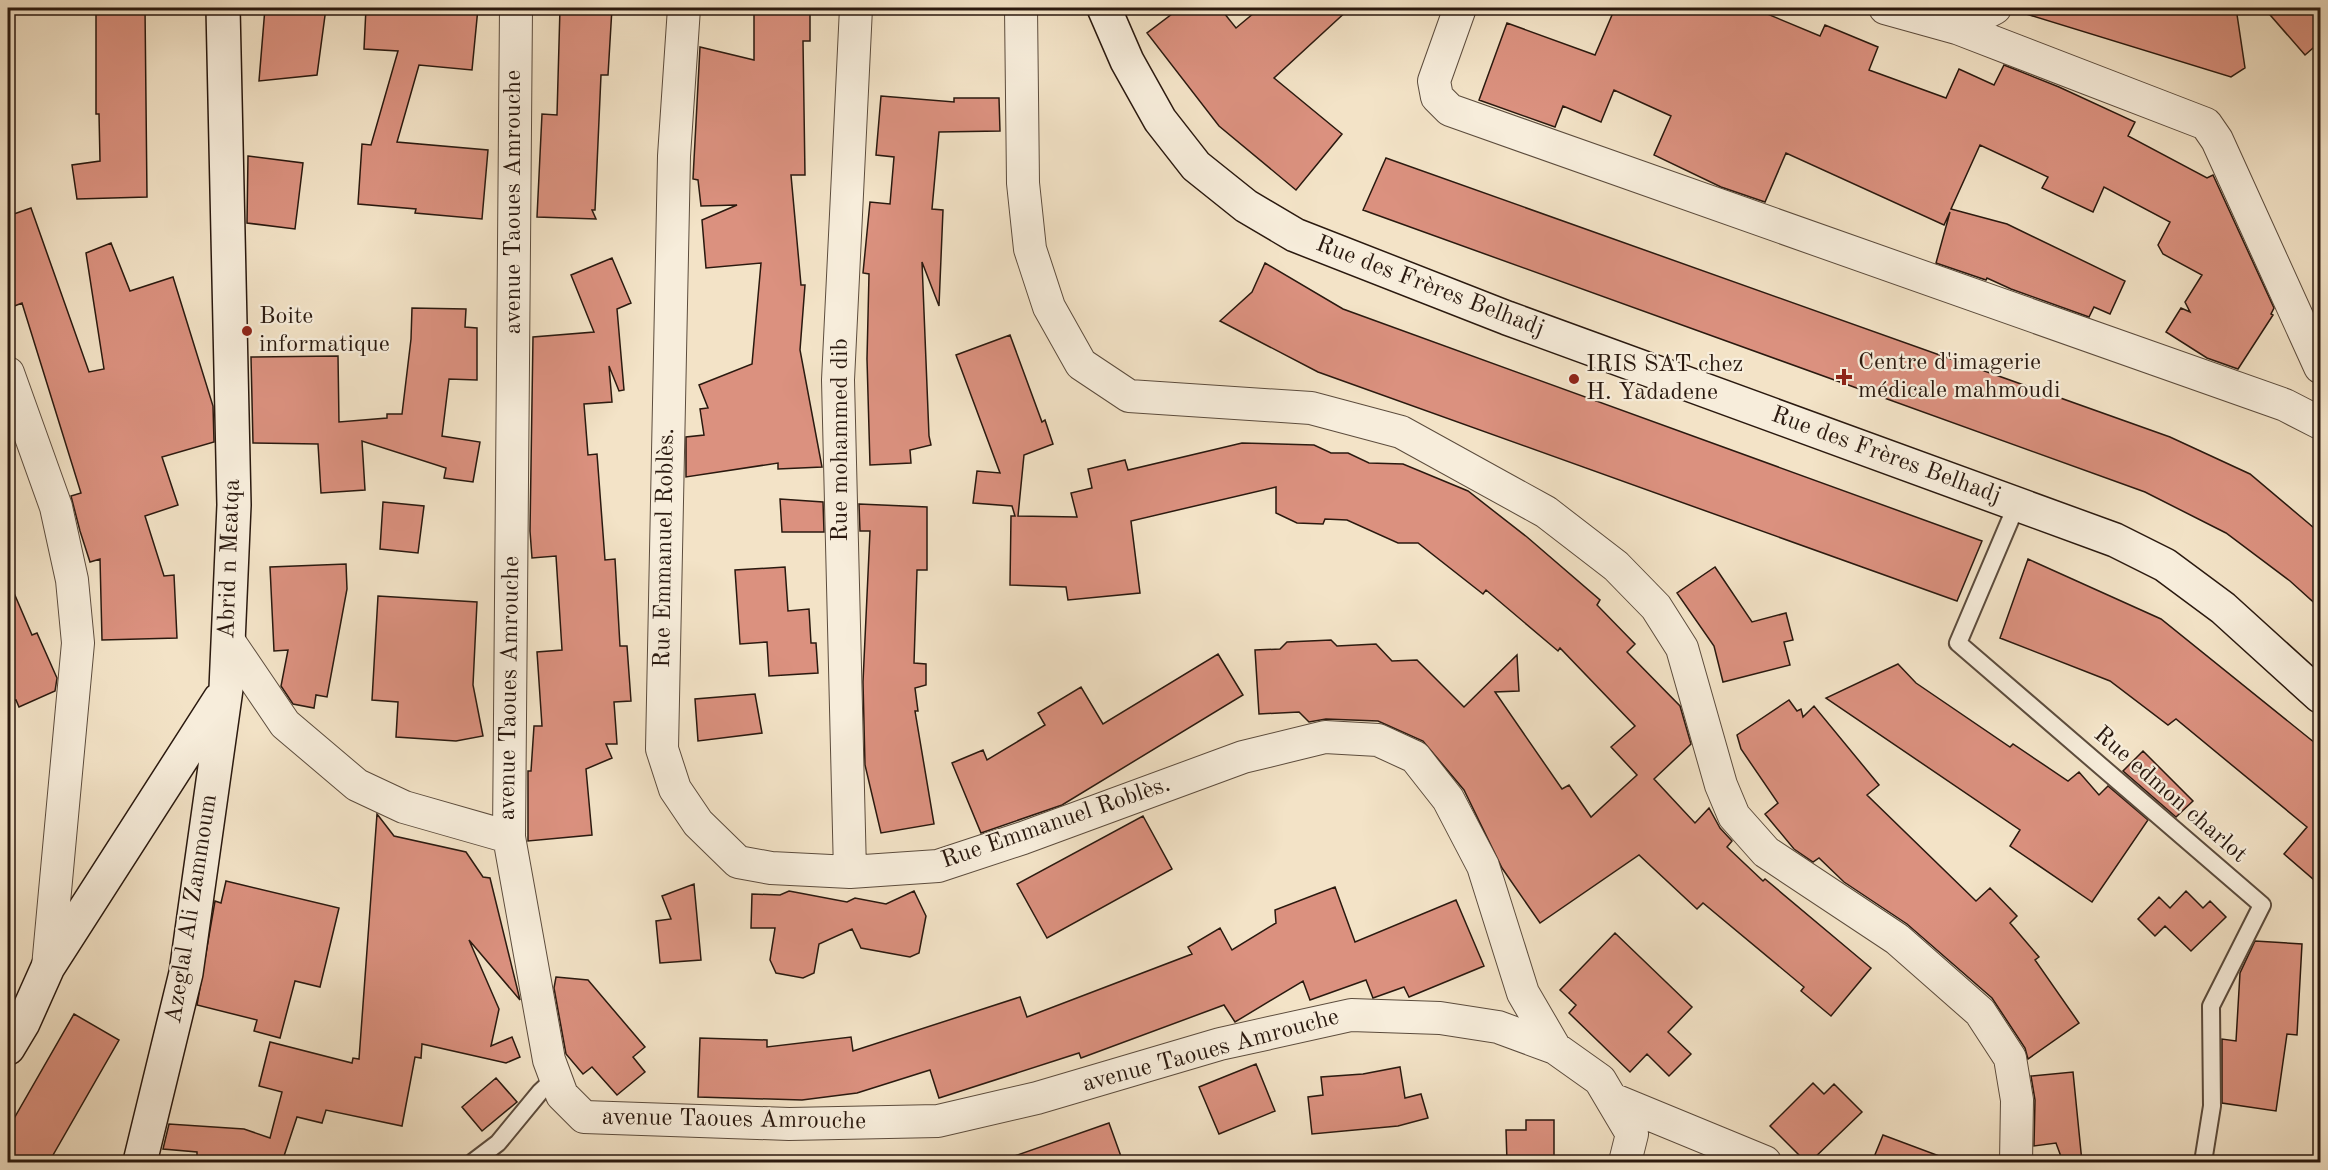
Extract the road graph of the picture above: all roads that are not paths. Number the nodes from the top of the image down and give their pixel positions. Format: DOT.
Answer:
graph roads {
  1 [pos="223,8"];
  2 [pos="516,8"];
  3 [pos="684,8"];
  4 [pos="856,8"];
  5 [pos="1021,8"];
  6 [pos="1104,8"];
  7 [pos="1460,8"];
  8 [pos="1885,8"];
  9 [pos="1995,8"];
  10 [pos="1957,28"];
  11 [pos="2320,367"];
  12 [pos="8,373"];
  13 [pos="2320,423"];
  14 [pos="2017,504"];
  15 [pos="228,640"];
  16 [pos="226,689"];
  17 [pos="2320,696"];
  18 [pos="509,837"];
  19 [pos="850,872"];
  20 [pos="48,967"];
  21 [pos="8,1048"];
  22 [pos="1555,1048"];
  23 [pos="555,1078"];
  24 [pos="1612,1099"];
  25 [pos="140,1162"];
  26 [pos="473,1162"];
  27 [pos="1625,1162"];
  28 [pos="1766,1162"];
  29 [pos="2016,1162"];
  30 [pos="2203,1162"];
  1 -- 15 [label="main road, Abrid n Mɛatqa"];
  2 -- 18 [label="street, avenue Taoues Amrouche"];
  3 -- 19 [label="street, Rue Emmanuel Roblès."];
  4 -- 19 [label="street, Rue mohammed dib"];
  5 -- 29 [label="street"];
  6 -- 14 [label="main road, Rue des Frères Belhadj"];
  7 -- 13 [label="street"];
  8 -- 10 [label="street"];
  9 -- 10 [label="street"];
  10 -- 11 [label="street"];
  12 -- 20 [label="street"];
  14 -- 17 [label="main road, Rue des Frères Belhadj"];
  14 -- 30 [label="lane, Rue edmon charlot"];
  15 -- 16 [label="main road, Abrid n Mɛatqa"];
  15 -- 18 [label="street"];
  16 -- 20 [label="main road"];
  16 -- 25 [label="main road, Azeglal Ali Zammoum"];
  18 -- 23 [label="street, avenue Taoues Amrouche"];
  19 -- 22 [label="street, Rue Emmanuel Roblès."];
  20 -- 21 [label="main road"];
  22 -- 23 [label="street, avenue Taoues Amrouche"];
  22 -- 24 [label="street, avenue Taoues Amrouche"];
  23 -- 26 [label="lane"];
  24 -- 27 [label="street, avenue Taoues Amrouche"];
  24 -- 28 [label="street"];
}
